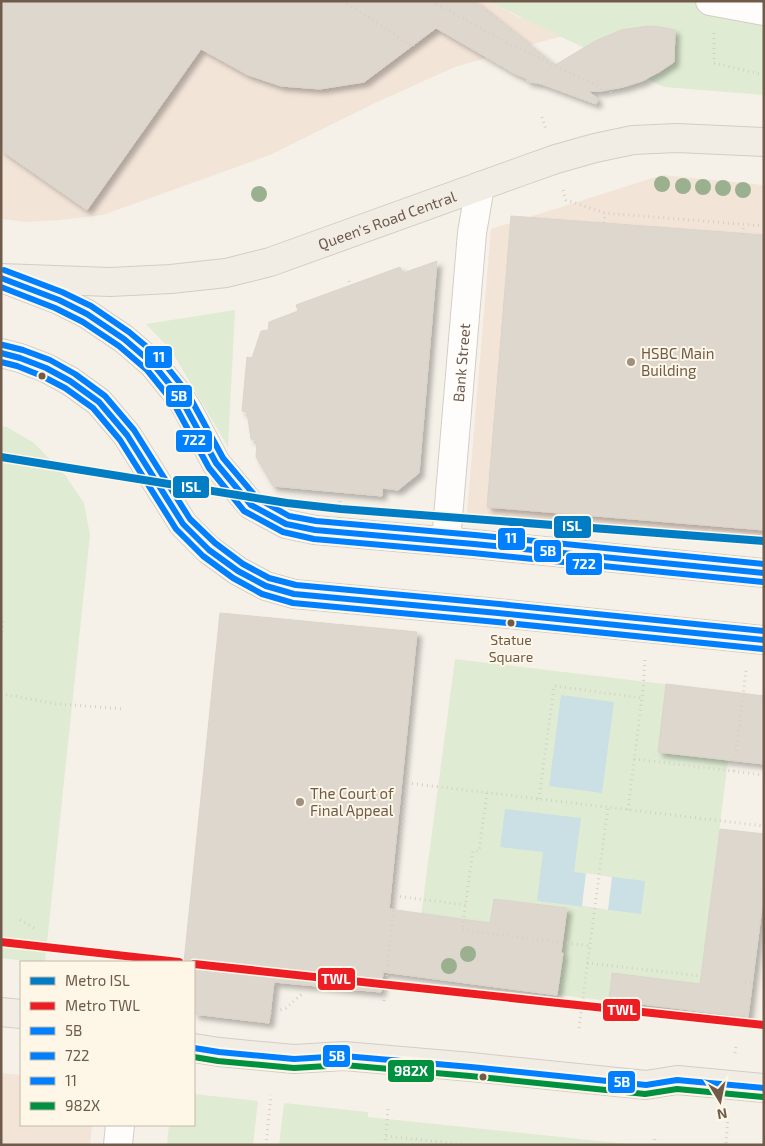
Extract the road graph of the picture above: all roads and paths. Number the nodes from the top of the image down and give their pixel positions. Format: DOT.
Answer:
graph roads {
  1 [pos="343,1"];
  2 [pos="432,1"];
  3 [pos="710,1"];
  4 [pos="764,11"];
  5 [pos="423,36"];
  6 [pos="714,41"];
  7 [pos="764,76"];
  8 [pos="618,96"];
  9 [pos="764,142"];
  10 [pos="480,186"];
  11 [pos="566,200"];
  12 [pos="606,213"];
  13 [pos="604,223"];
  14 [pos="744,225"];
  15 [pos="764,226"];
  16 [pos="742,234"];
  17 [pos="3,279"];
  18 [pos="1,353"];
  19 [pos="446,541"];
  20 [pos="764,573"];
  21 [pos="1,618"];
  22 [pos="422,635"];
  23 [pos="1,639"];
  24 [pos="764,640"];
  25 [pos="645,652"];
  26 [pos="746,667"];
  27 [pos="1,694"];
  28 [pos="642,698"];
  29 [pos="125,709"];
  30 [pos="634,759"];
  31 [pos="734,771"];
  32 [pos="764,775"];
  33 [pos="407,783"];
  34 [pos="487,793"];
  35 [pos="539,799"];
  36 [pos="608,807"];
  37 [pos="628,810"];
  38 [pos="764,826"];
  39 [pos="395,896"];
  40 [pos="466,905"];
  41 [pos="20,920"];
  42 [pos="36,929"];
  43 [pos="590,946"];
  44 [pos="587,963"];
  45 [pos="701,976"];
  46 [pos="745,982"];
  47 [pos="753,983"];
  48 [pos="302,994"];
  49 [pos="384,1002"];
  50 [pos="1,1012"];
  51 [pos="271,1013"];
  52 [pos="20,1014"];
  53 [pos="579,1028"];
  54 [pos="195,1048"];
  55 [pos="764,1088"];
  56 [pos="272,1095"];
  57 [pos="388,1109"];
  58 [pos="120,1126"];
  59 [pos="727,1128"];
  60 [pos="386,1136"];
  61 [pos="655,1137"];
  62 [pos="726,1143"];
  63 [pos="118,1145"];
  64 [pos="266,1145"];
  65 [pos="384,1145"];
  66 [pos="468,1145"];
  67 [pos="654,1145"];
  1 -- 5 [label="path"];
  2 -- 8 [label="path"];
  3 -- 4 [label="street"];
  6 -- 7 [label="path"];
  9 -- 10 [label="main road, Queen's Road Central"];
  10 -- 17 [label="main road, Queen's Road Central"];
  10 -- 19 [label="street, Bank Street"];
  11 -- 12 [label="path"];
  12 -- 13 [label="path"];
  12 -- 14 [label="path"];
  14 -- 15 [label="path"];
  14 -- 16 [label="path"];
  17 -- 19 [label="street"];
  18 -- 24 [label="street"];
  19 -- 20 [label="street"];
  21 -- 23 [label="path"];
  22 -- 33 [label="path"];
  25 -- 28 [label="path"];
  26 -- 31 [label="path"];
  27 -- 29 [label="path"];
  28 -- 30 [label="path"];
  28 -- 35 [label="path"];
  30 -- 31 [label="path"];
  30 -- 37 [label="path"];
  31 -- 32 [label="path"];
  33 -- 34 [label="path"];
  33 -- 39 [label="path"];
  34 -- 35 [label="path"];
  34 -- 40 [label="path"];
  35 -- 36 [label="path"];
  36 -- 37 [label="path"];
  36 -- 43 [label="path"];
  37 -- 38 [label="path"];
  39 -- 40 [label="path"];
  39 -- 49 [label="path"];
  40 -- 43 [label="path"];
  41 -- 42 [label="path"];
  43 -- 44 [label="path"];
  44 -- 45 [label="path"];
  44 -- 53 [label="path"];
  46 -- 47 [label="path"];
  48 -- 51 [label="path"];
  50 -- 52 [label="main road"];
  54 -- 55 [label="main road"];
  56 -- 64 [label="path"];
  57 -- 60 [label="path"];
  58 -- 63 [label="street"];
  59 -- 62 [label="path"];
  60 -- 65 [label="path"];
  60 -- 66 [label="path"];
  61 -- 67 [label="path"];
}
